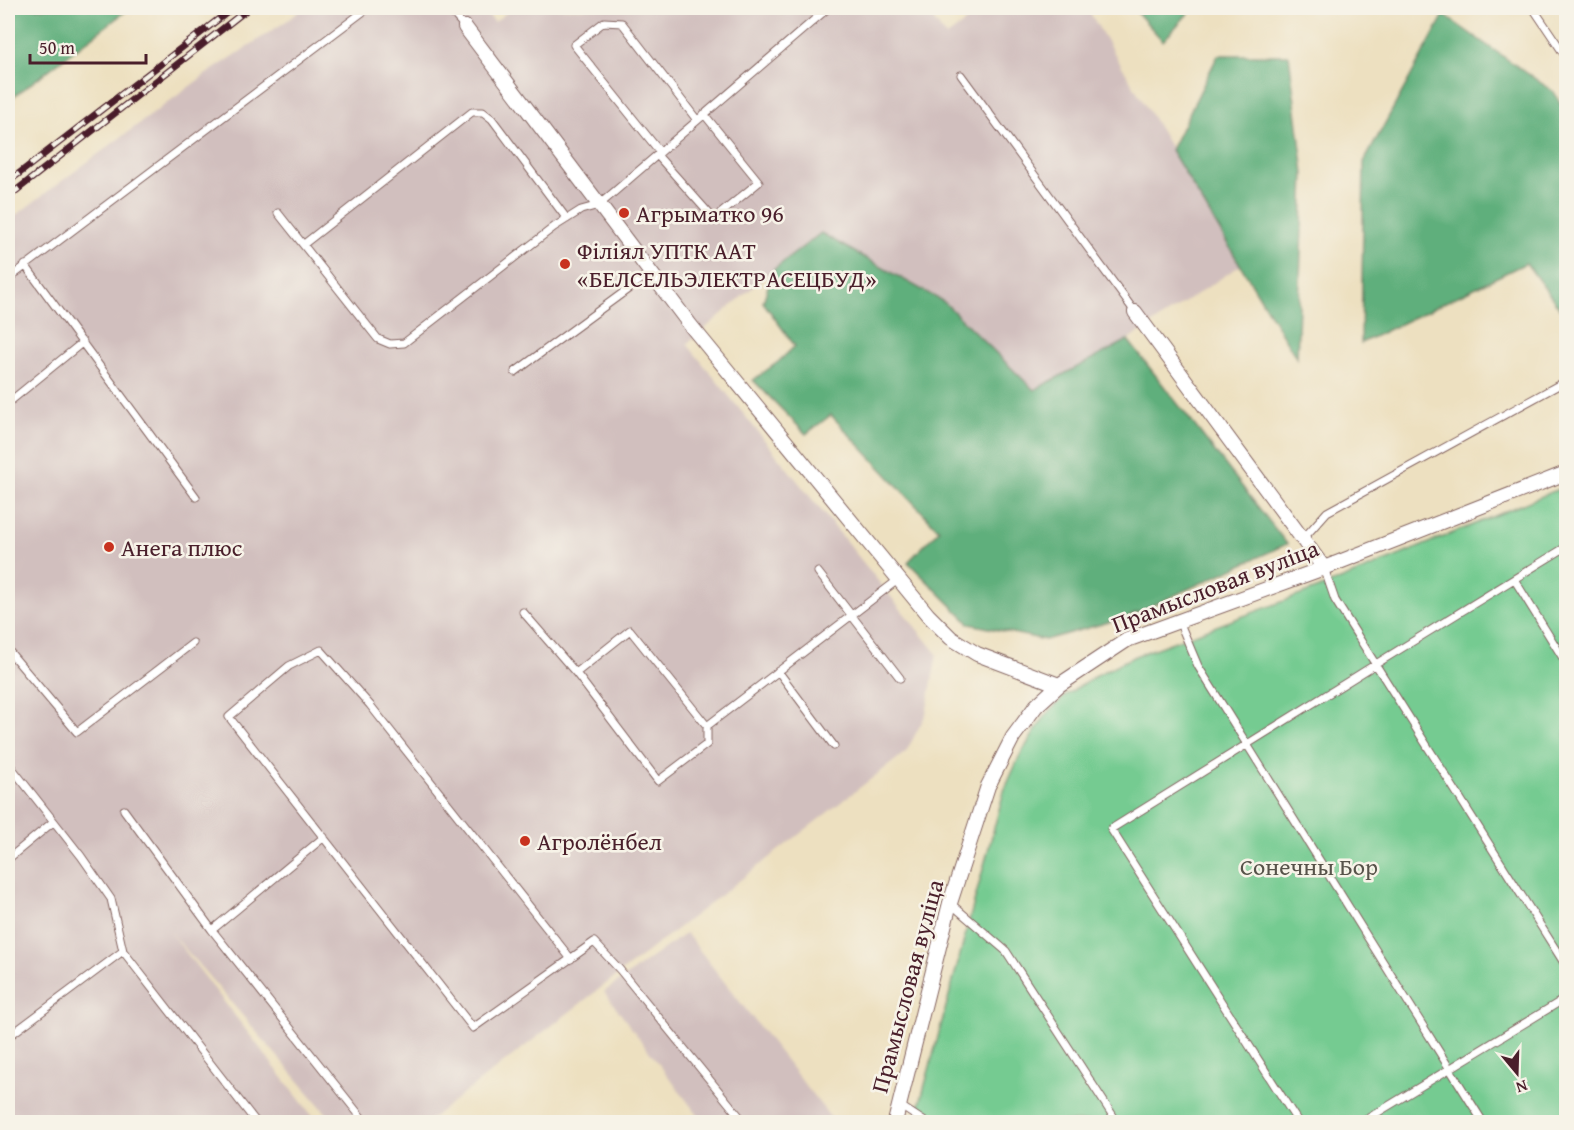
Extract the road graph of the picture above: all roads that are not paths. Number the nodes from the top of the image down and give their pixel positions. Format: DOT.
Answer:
graph roads {
  1 [pos="368,8"];
  2 [pos="448,8"];
  3 [pos="826,8"];
  4 [pos="1533,8"];
  5 [pos="465,27"];
  6 [pos="1566,57"];
  7 [pos="961,75"];
  8 [pos="704,114"];
  9 [pos="697,120"];
  10 [pos="659,153"];
  11 [pos="599,205"];
  12 [pos="278,213"];
  13 [pos="567,219"];
  14 [pos="304,244"];
  15 [pos="25,265"];
  16 [pos="650,273"];
  17 [pos="8,279"];
  18 [pos="1135,312"];
  19 [pos="82,342"];
  20 [pos="515,372"];
  21 [pos="1566,381"];
  22 [pos="8,403"];
  23 [pos="1566,473"];
  24 [pos="196,496"];
  25 [pos="1303,539"];
  26 [pos="1566,547"];
  27 [pos="1324,568"];
  28 [pos="818,572"];
  29 [pos="899,579"];
  30 [pos="1514,579"];
  31 [pos="523,612"];
  32 [pos="851,615"];
  33 [pos="1179,621"];
  34 [pos="194,643"];
  35 [pos="8,650"];
  36 [pos="1566,663"];
  37 [pos="1376,664"];
  38 [pos="778,671"];
  39 [pos="576,673"];
  40 [pos="900,678"];
  41 [pos="1059,685"];
  42 [pos="707,726"];
  43 [pos="1247,745"];
  44 [pos="834,746"];
  45 [pos="8,763"];
  46 [pos="124,810"];
  47 [pos="53,822"];
  48 [pos="324,837"];
  49 [pos="8,859"];
  50 [pos="950,903"];
  51 [pos="212,930"];
  52 [pos="123,951"];
  53 [pos="570,959"];
  54 [pos="1566,966"];
  55 [pos="1566,998"];
  56 [pos="8,1037"];
  57 [pos="1450,1069"];
  58 [pos="899,1105"];
  59 [pos="256,1122"];
  60 [pos="365,1122"];
  61 [pos="744,1122"];
  62 [pos="896,1122"];
  63 [pos="925,1122"];
  64 [pos="1117,1122"];
  65 [pos="1298,1122"];
  66 [pos="1362,1122"];
  67 [pos="1483,1122"];
  1 -- 15 [label="lane"];
  2 -- 5 [label="lane"];
  3 -- 8 [label="lane"];
  4 -- 6 [label="lane"];
  5 -- 11 [label="street"];
  7 -- 18 [label="lane"];
  8 -- 9 [label="lane"];
  8 -- 10 [label="lane"];
  9 -- 10 [label="lane"];
  9 -- 10 [label="lane"];
  10 -- 11 [label="lane"];
  11 -- 13 [label="lane"];
  11 -- 16 [label="street"];
  12 -- 14 [label="lane"];
  13 -- 14 [label="lane"];
  13 -- 14 [label="lane"];
  15 -- 17 [label="lane"];
  15 -- 19 [label="lane"];
  16 -- 20 [label="lane"];
  16 -- 29 [label="street"];
  18 -- 25 [label="street"];
  19 -- 22 [label="lane"];
  19 -- 24 [label="lane"];
  21 -- 25 [label="lane"];
  23 -- 27 [label="street, Прамысловая вуліца"];
  25 -- 27 [label="street"];
  26 -- 30 [label="lane"];
  27 -- 33 [label="street, Прамысловая вуліца"];
  27 -- 37 [label="lane"];
  28 -- 32 [label="lane"];
  29 -- 32 [label="lane"];
  29 -- 41 [label="street"];
  30 -- 36 [label="lane"];
  30 -- 37 [label="lane"];
  31 -- 39 [label="lane"];
  32 -- 38 [label="lane"];
  32 -- 40 [label="lane"];
  33 -- 41 [label="street, Прамысловая вуліца"];
  33 -- 43 [label="lane"];
  34 -- 35 [label="lane"];
  37 -- 43 [label="lane"];
  37 -- 54 [label="lane"];
  38 -- 42 [label="lane"];
  38 -- 44 [label="lane"];
  39 -- 42 [label="lane"];
  39 -- 42 [label="lane"];
  41 -- 50 [label="street, Прамысловая вуліца"];
  43 -- 57 [label="lane"];
  43 -- 65 [label="lane"];
  45 -- 47 [label="lane"];
  46 -- 51 [label="lane"];
  47 -- 49 [label="lane"];
  47 -- 52 [label="lane"];
  48 -- 51 [label="lane"];
  48 -- 53 [label="lane"];
  48 -- 53 [label="lane"];
  50 -- 58 [label="street, Прамысловая вуліца"];
  50 -- 64 [label="lane"];
  51 -- 60 [label="lane"];
  52 -- 56 [label="lane"];
  52 -- 59 [label="lane"];
  53 -- 61 [label="lane"];
  55 -- 57 [label="lane"];
  57 -- 66 [label="lane"];
  57 -- 67 [label="lane"];
  58 -- 62 [label="street, Прамысловая вуліца"];
  58 -- 63 [label="lane"];
}
